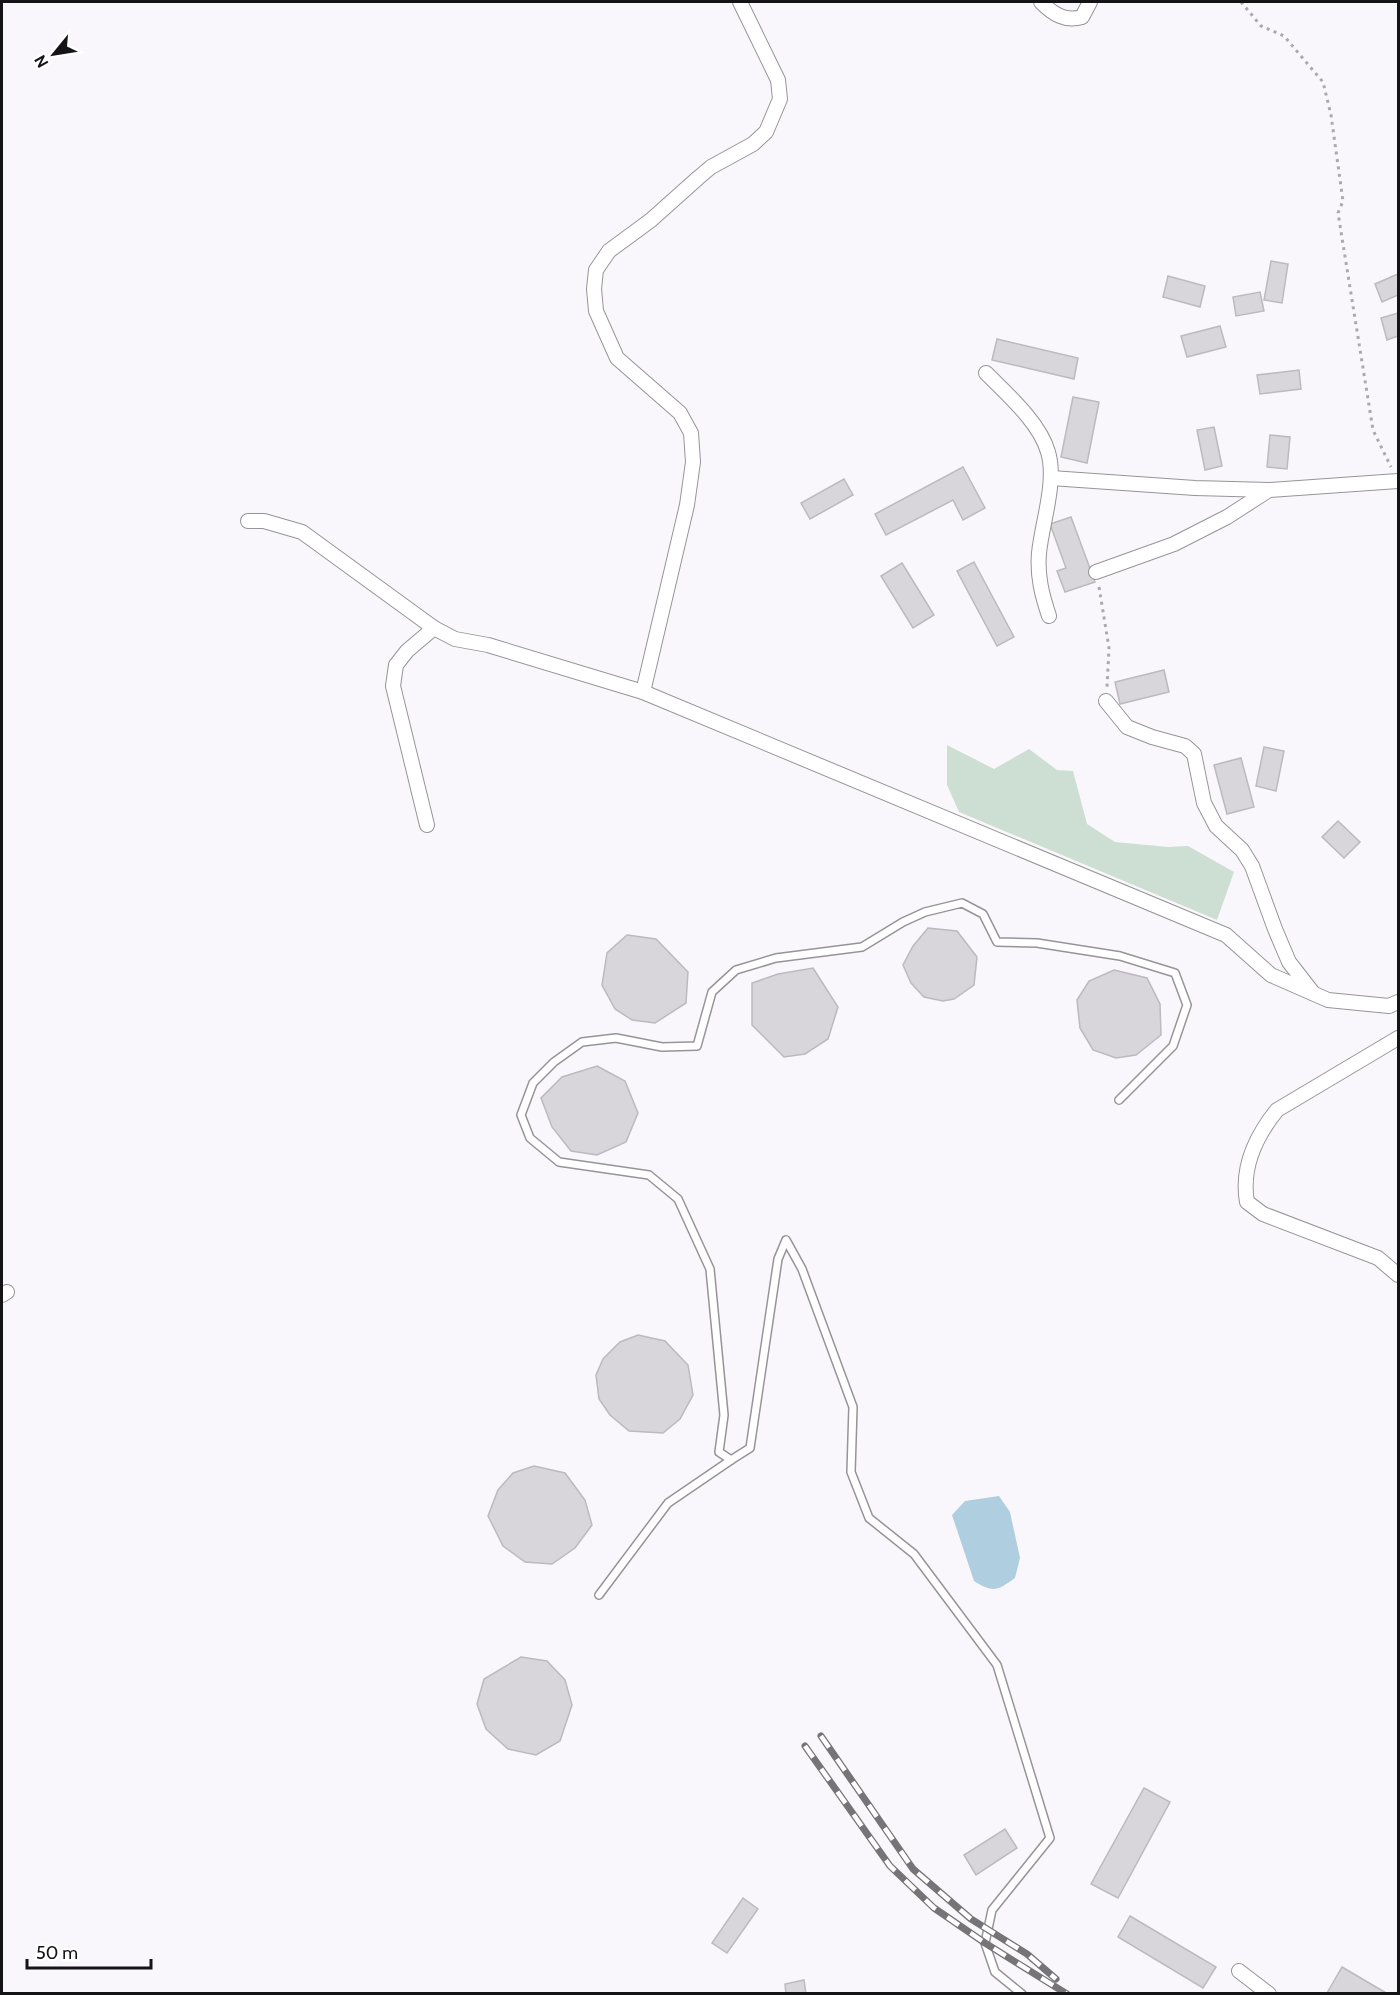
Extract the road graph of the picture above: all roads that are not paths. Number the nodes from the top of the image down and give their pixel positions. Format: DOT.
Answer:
graph roads {
  1 [pos="740,2"];
  2 [pos="1041,2"];
  3 [pos="1090,2"];
  4 [pos="986,373"];
  5 [pos="1051,478"];
  6 [pos="1398,481"];
  7 [pos="1269,490"];
  8 [pos="249,521"];
  9 [pos="1096,572"];
  10 [pos="1049,616"];
  11 [pos="434,628"];
  12 [pos="643,692"];
  13 [pos="1106,701"];
  14 [pos="427,825"];
  15 [pos="1314,994"];
  16 [pos="1398,1002"];
  17 [pos="1398,1038"];
  18 [pos="1119,1100"];
  19 [pos="1398,1275"];
  20 [pos="731,1460"];
  21 [pos="599,1595"];
  22 [pos="1239,1971"];
  23 [pos="1022,1994"];
  24 [pos="1269,1994"];
  1 -- 12 [label="street"];
  2 -- 3 [label="street"];
  4 -- 5 [label="street"];
  5 -- 7 [label="street"];
  5 -- 10 [label="street"];
  6 -- 7 [label="street"];
  7 -- 9 [label="street"];
  8 -- 11 [label="street"];
  11 -- 12 [label="street"];
  11 -- 14 [label="street"];
  12 -- 15 [label="street"];
  13 -- 15 [label="street"];
  15 -- 16 [label="street"];
  17 -- 19 [label="street"];
  18 -- 20 [label="lane"];
  20 -- 21 [label="lane"];
  20 -- 23 [label="lane"];
  22 -- 24 [label="street"];
}
